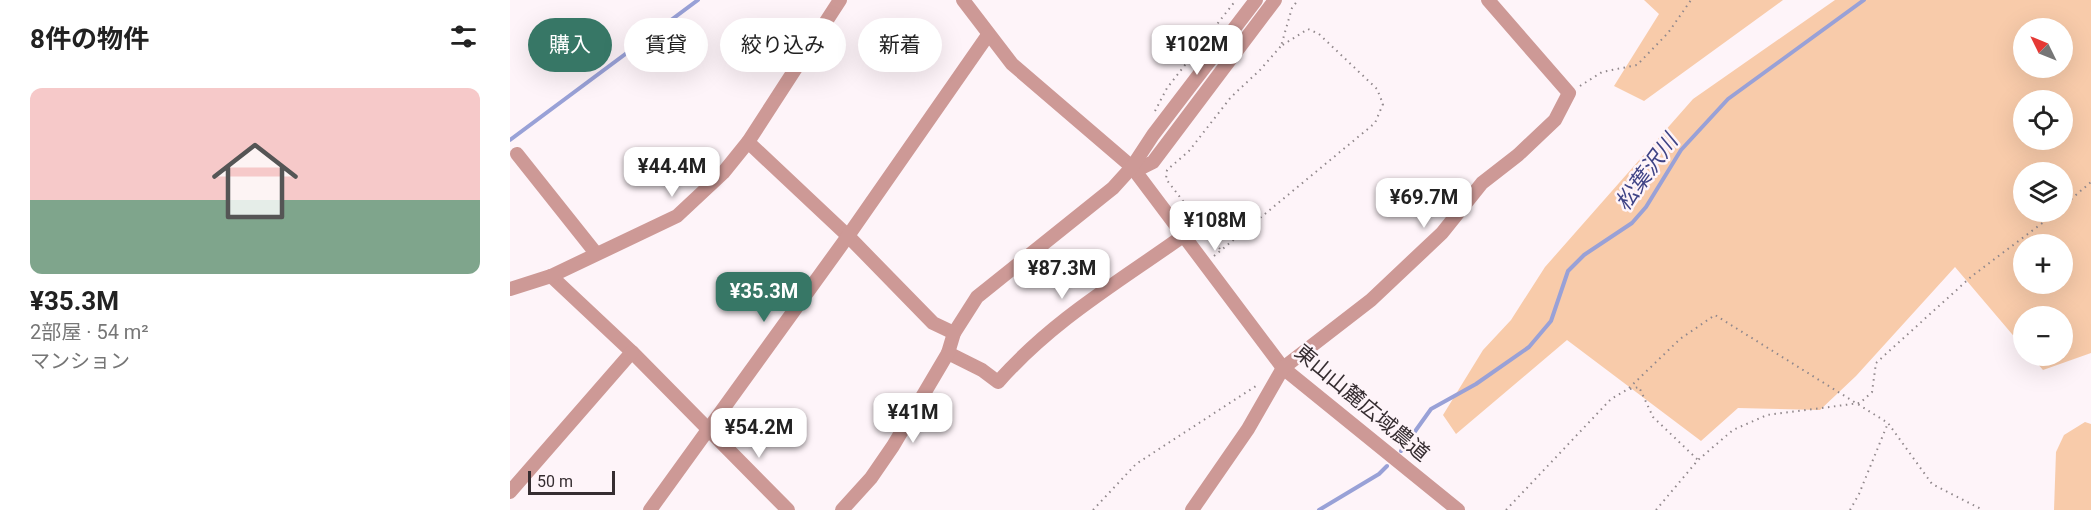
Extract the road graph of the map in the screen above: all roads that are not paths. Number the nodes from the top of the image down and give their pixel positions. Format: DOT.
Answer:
graph roads {
  1 [pos="840,0"];
  2 [pos="963,0"];
  3 [pos="1256,0"];
  4 [pos="1275,0"];
  5 [pos="1488,0"];
  6 [pos="988,35"];
  7 [pos="748,142"];
  8 [pos="517,154"];
  9 [pos="1133,169"];
  10 [pos="848,236"];
  11 [pos="1183,236"];
  12 [pos="595,252"];
  13 [pos="550,276"];
  14 [pos="510,290"];
  15 [pos="954,333"];
  16 [pos="632,352"];
  17 [pos="948,353"];
  18 [pos="1283,368"];
  19 [pos="708,430"];
  20 [pos="510,492"];
  21 [pos="650,510"];
  22 [pos="788,510"];
  23 [pos="842,510"];
  24 [pos="1192,510"];
  25 [pos="1458,510"];
  1 -- 7 [label="street"];
  2 -- 6 [label="street, 東山山麓広域農道"];
  3 -- 9 [label="street"];
  4 -- 9 [label="street"];
  5 -- 18 [label="street"];
  6 -- 9 [label="street, 東山山麓広域農道"];
  6 -- 10 [label="street"];
  7 -- 10 [label="street"];
  7 -- 12 [label="street"];
  8 -- 12 [label="street"];
  9 -- 11 [label="street, 東山山麓広域農道"];
  9 -- 15 [label="street"];
  10 -- 15 [label="street"];
  10 -- 19 [label="street"];
  11 -- 17 [label="street"];
  11 -- 18 [label="street, 東山山麓広域農道"];
  12 -- 13 [label="street"];
  13 -- 14 [label="street"];
  13 -- 16 [label="street"];
  15 -- 17 [label="street"];
  16 -- 19 [label="street"];
  16 -- 20 [label="street"];
  17 -- 23 [label="street"];
  18 -- 24 [label="street"];
  18 -- 25 [label="street, 東山山麓広域農道"];
  19 -- 21 [label="street"];
  19 -- 22 [label="street"];
}
